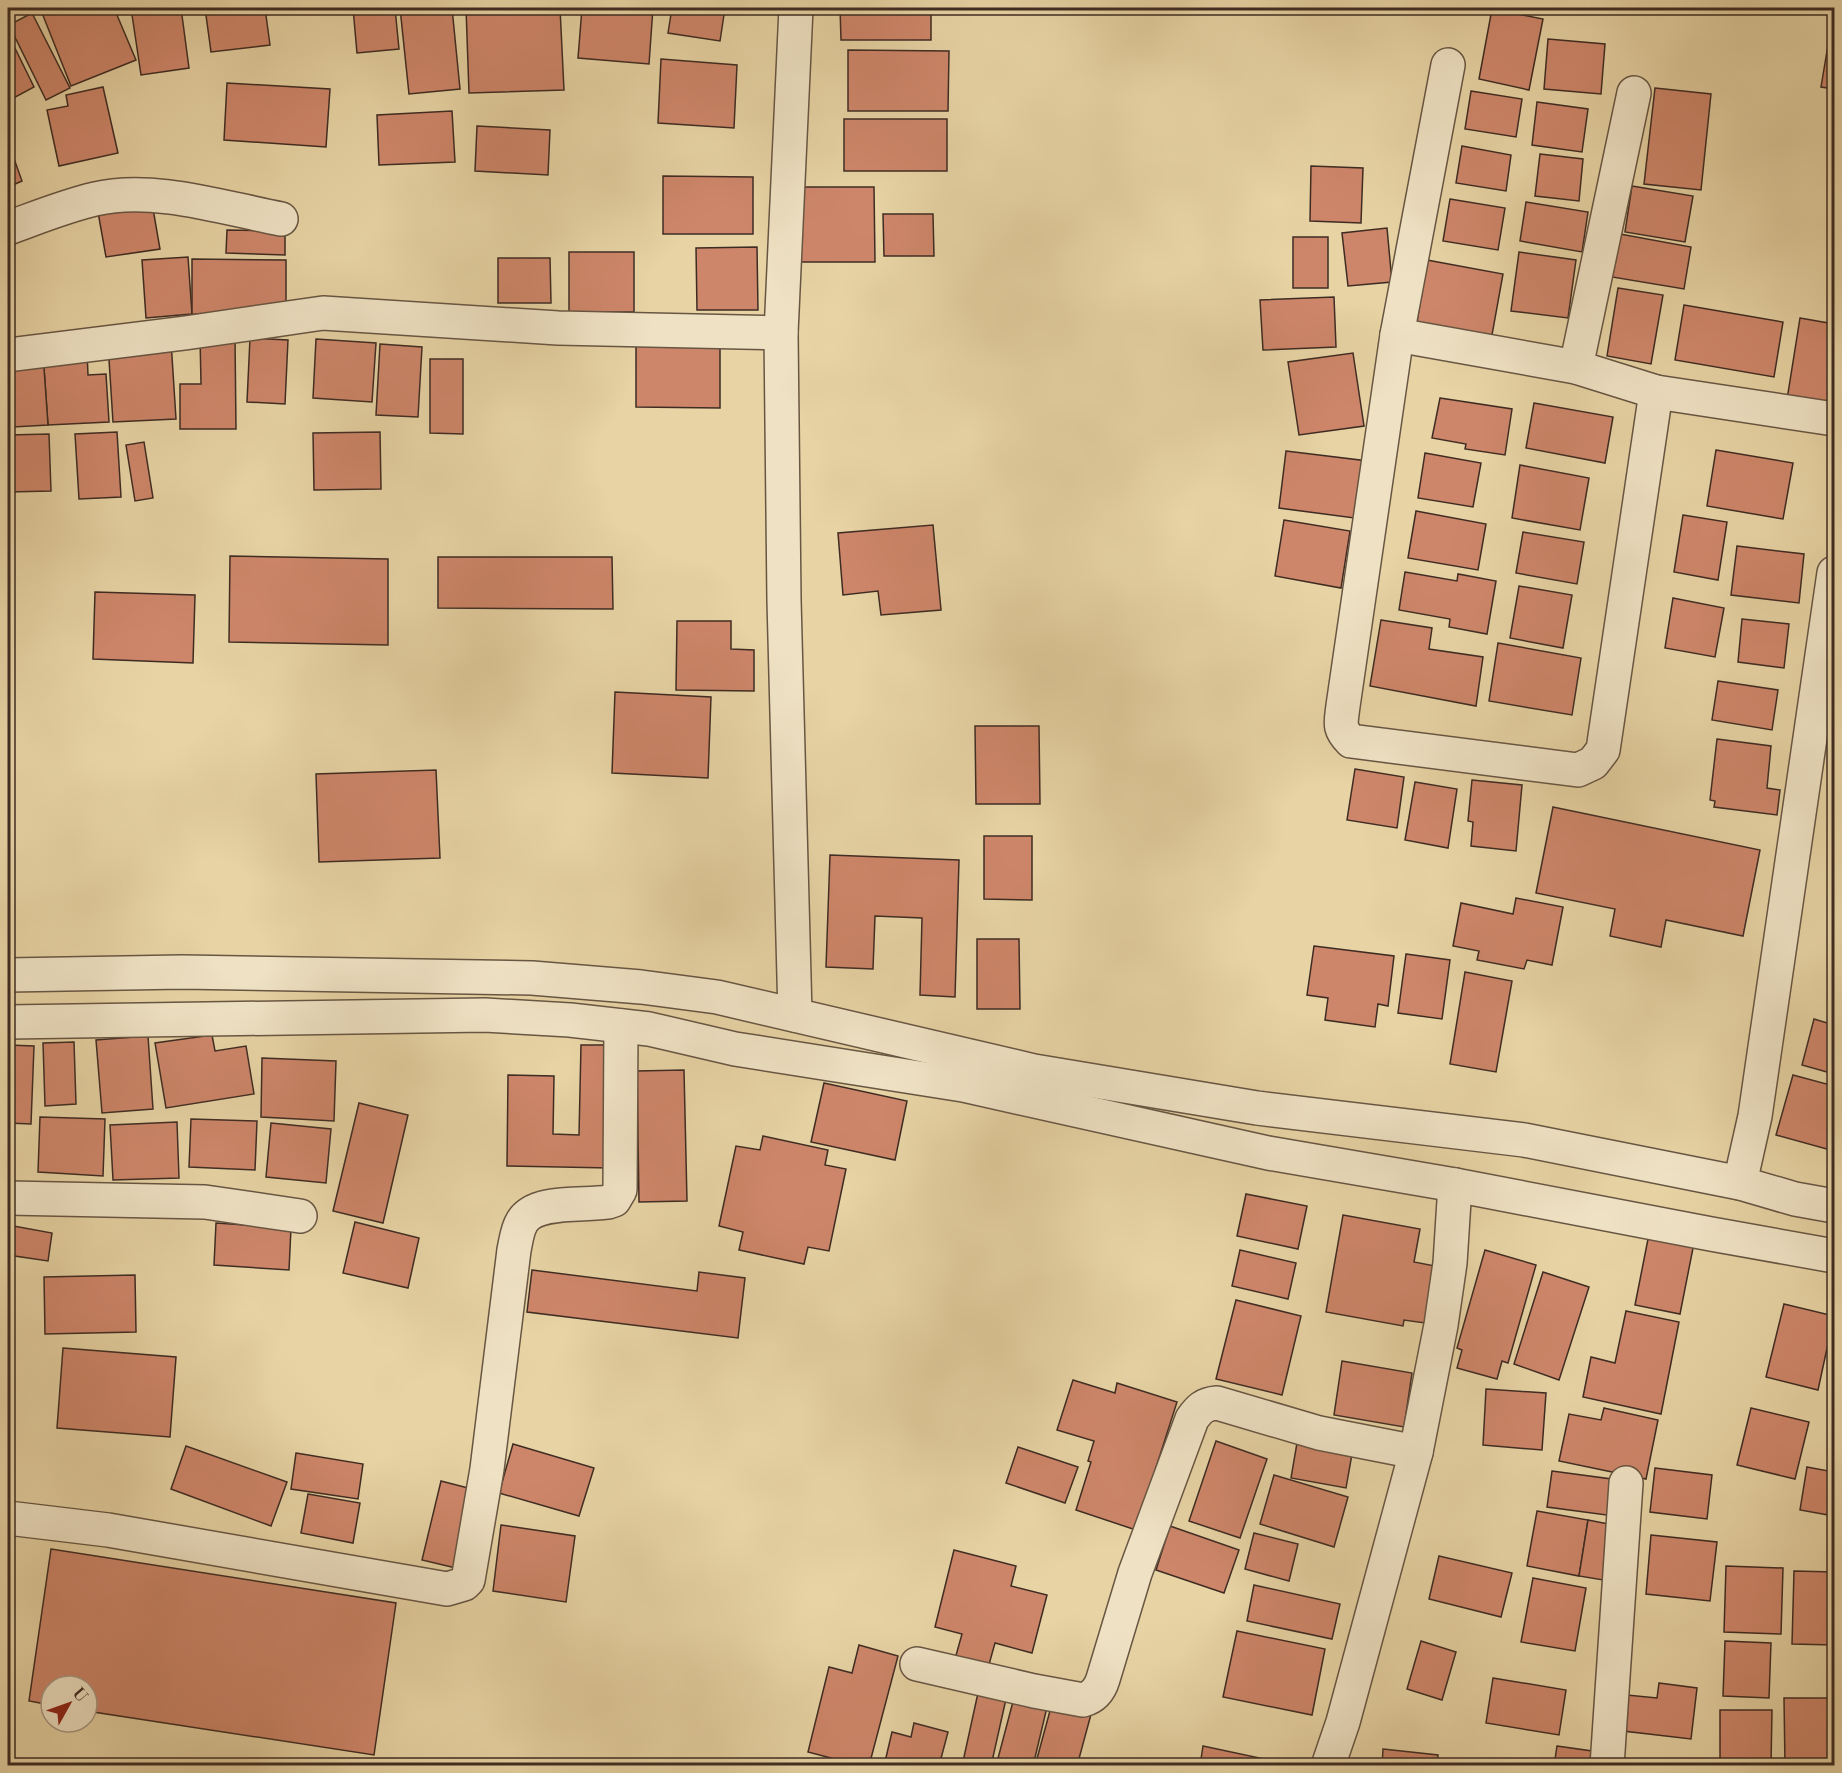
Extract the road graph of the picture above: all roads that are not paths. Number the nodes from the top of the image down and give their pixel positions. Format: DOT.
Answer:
graph roads {
  1 [pos="796,8"];
  2 [pos="1448,65"];
  3 [pos="1634,93"];
  4 [pos="281,219"];
  5 [pos="8,228"];
  6 [pos="781,333"];
  7 [pos="1397,335"];
  8 [pos="8,355"];
  9 [pos="1576,367"];
  10 [pos="1656,392"];
  11 [pos="1834,419"];
  12 [pos="1834,573"];
  13 [pos="8,975"];
  14 [pos="795,1015"];
  15 [pos="8,1022"];
  16 [pos="621,1026"];
  17 [pos="1740,1183"];
  18 [pos="1455,1185"];
  19 [pos="8,1198"];
  20 [pos="1795,1199"];
  21 [pos="1834,1206"];
  22 [pos="300,1216"];
  23 [pos="1791,1247"];
  24 [pos="1834,1256"];
  25 [pos="1416,1452"];
  26 [pos="1626,1483"];
  27 [pos="8,1518"];
  28 [pos="917,1665"];
  29 [pos="1328,1766"];
  30 [pos="1607,1766"];
  1 -- 6 [label="street"];
  2 -- 7 [label="street"];
  3 -- 9 [label="street"];
  4 -- 5 [label="street"];
  6 -- 8 [label="street"];
  6 -- 14 [label="street"];
  7 -- 9 [label="street"];
  7 -- 10 [label="street"];
  9 -- 10 [label="street"];
  10 -- 11 [label="street"];
  12 -- 17 [label="street"];
  13 -- 14 [label="street"];
  14 -- 17 [label="street"];
  15 -- 16 [label="street"];
  16 -- 18 [label="street"];
  16 -- 27 [label="street"];
  17 -- 20 [label="street"];
  18 -- 23 [label="street"];
  18 -- 25 [label="street"];
  19 -- 22 [label="street"];
  20 -- 21 [label="street"];
  20 -- 23 [label="street"];
  23 -- 24 [label="street"];
  25 -- 28 [label="street"];
  25 -- 29 [label="street"];
  26 -- 30 [label="street"];
}
